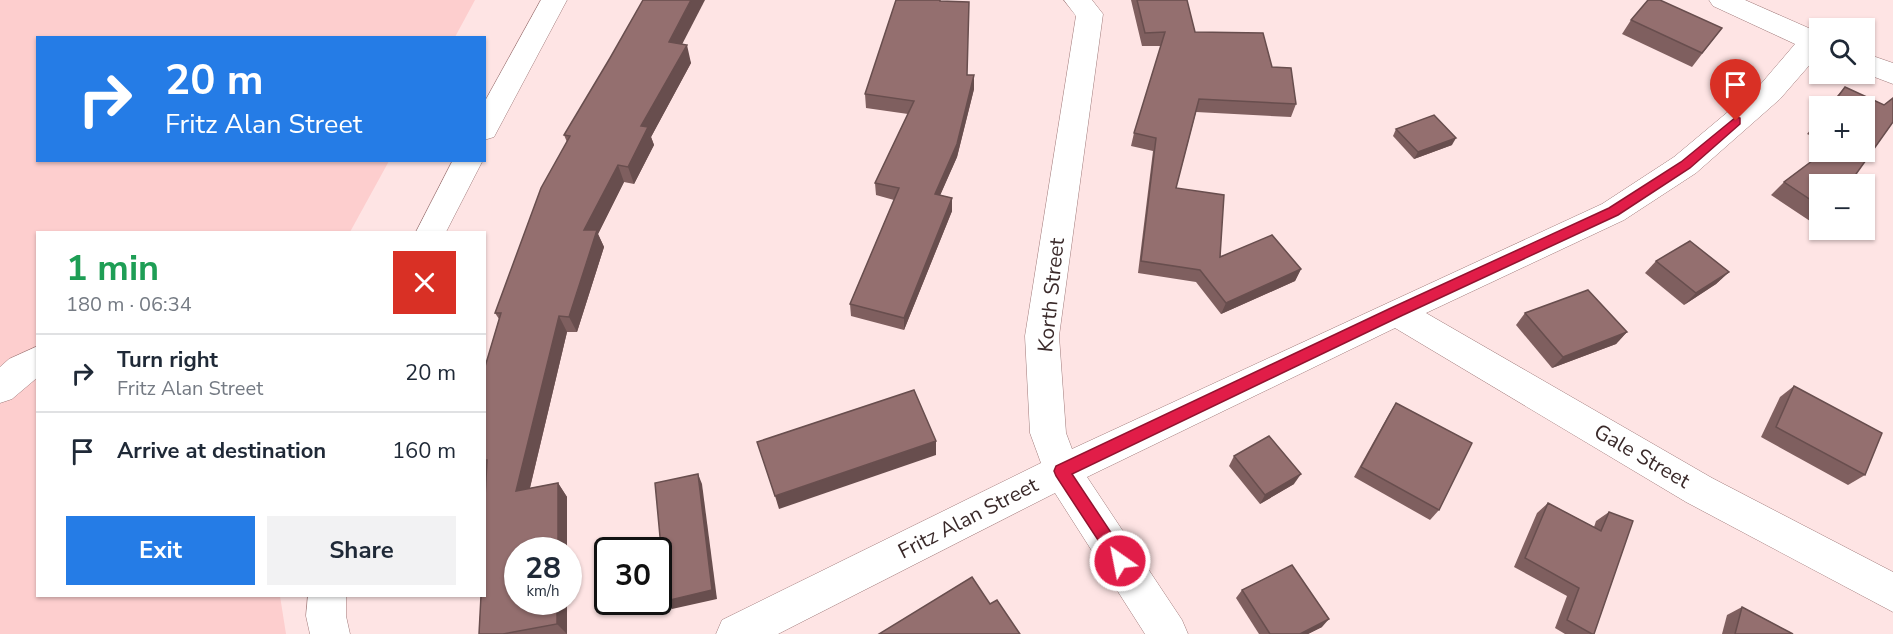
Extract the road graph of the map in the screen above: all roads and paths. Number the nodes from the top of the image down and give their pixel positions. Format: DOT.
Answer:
graph roads {
  1 [pos="554,0"];
  2 [pos="1077,0"];
  3 [pos="1722,0"];
  4 [pos="1809,39"];
  5 [pos="1809,50"];
  6 [pos="1875,67"];
  7 [pos="1893,74"];
  8 [pos="486,126"];
  9 [pos="467,162"];
  10 [pos="432,231"];
  11 [pos="1396,312"];
  12 [pos="36,361"];
  13 [pos="0,388"];
  14 [pos="1062,471"];
  15 [pos="1893,593"];
  16 [pos="327,597"];
  17 [pos="330,634"];
  18 [pos="736,634"];
  19 [pos="1168,634"];
  1 -- 8 [label="street"];
  2 -- 14 [label="street, Korth Street"];
  3 -- 4 [label="street"];
  5 -- 11 [label="street, Fritz Alan Street"];
  6 -- 7 [label="street"];
  9 -- 10 [label="street"];
  11 -- 14 [label="street, Fritz Alan Street"];
  11 -- 15 [label="street, Gale Street"];
  12 -- 13 [label="street"];
  14 -- 18 [label="street, Fritz Alan Street"];
  14 -- 19 [label="street, Korth Street"];
  16 -- 17 [label="street"];
}
